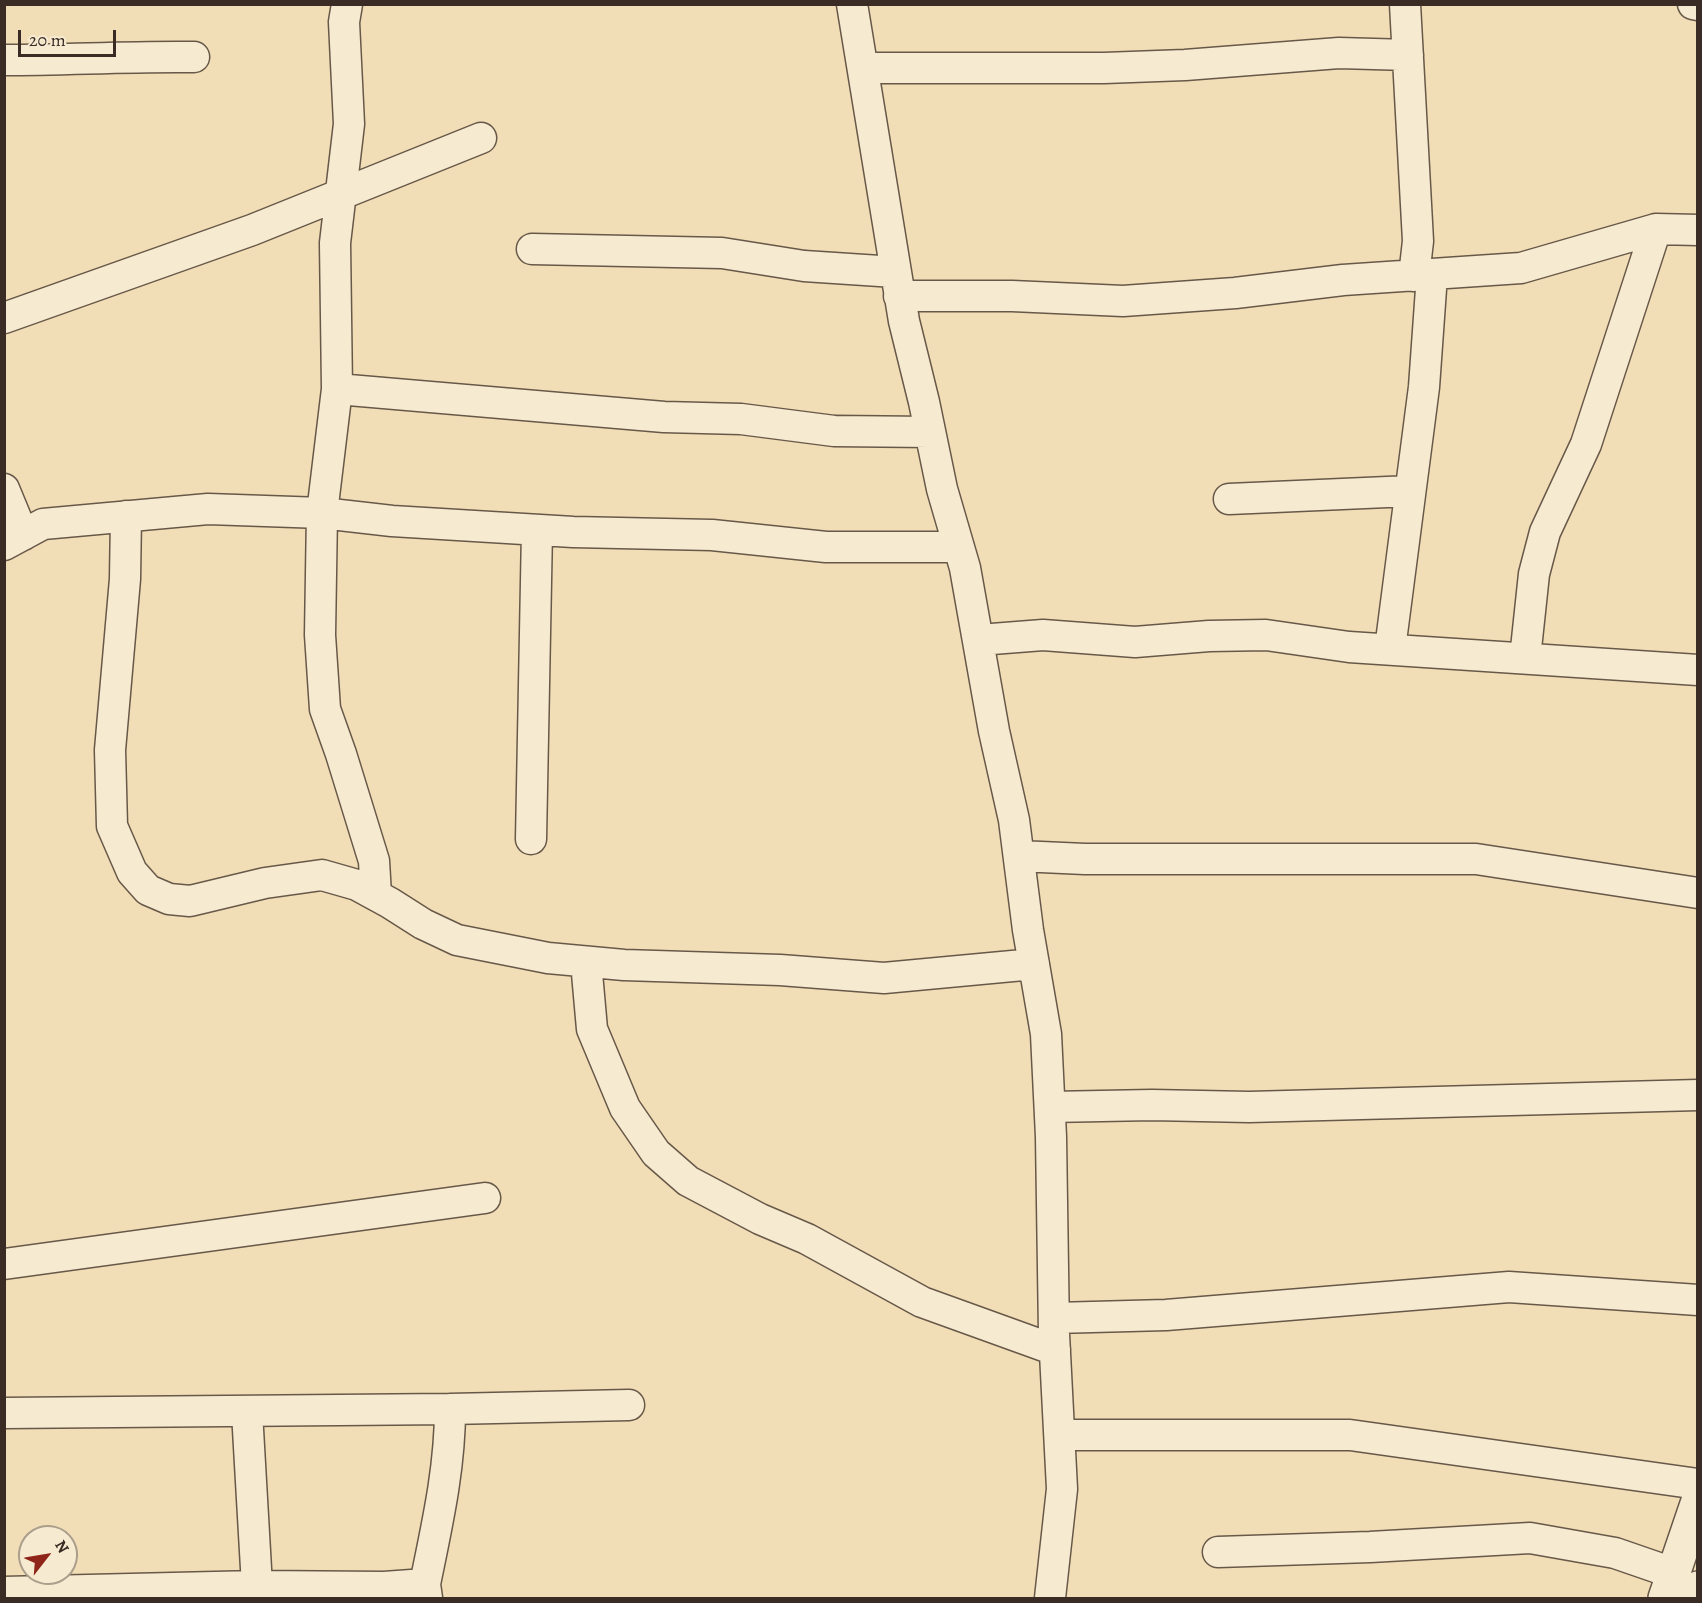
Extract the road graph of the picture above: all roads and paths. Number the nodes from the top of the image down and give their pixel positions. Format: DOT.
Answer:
graph roads {
  1 [pos="347,4"];
  2 [pos="852,4"];
  3 [pos="1405,4"];
  4 [pos="1693,4"];
  5 [pos="1698,5"];
  6 [pos="1408,55"];
  7 [pos="194,57"];
  8 [pos="4,60"];
  9 [pos="863,68"];
  10 [pos="481,138"];
  11 [pos="341,193"];
  12 [pos="1656,229"];
  13 [pos="1698,230"];
  14 [pos="532,249"];
  15 [pos="1423,275"];
  16 [pos="897,284"];
  17 [pos="4,318"];
  18 [pos="338,389"];
  19 [pos="930,432"];
  20 [pos="4,489"];
  21 [pos="1410,491"];
  22 [pos="1229,499"];
  23 [pos="322,513"];
  24 [pos="126,516"];
  25 [pos="537,530"];
  26 [pos="14,540"];
  27 [pos="959,547"];
  28 [pos="979,640"];
  29 [pos="1390,649"];
  30 [pos="1525,658"];
  31 [pos="1698,670"];
  32 [pos="531,839"];
  33 [pos="1019,856"];
  34 [pos="1698,893"];
  35 [pos="376,895"];
  36 [pos="586,962"];
  37 [pos="1034,964"];
  38 [pos="1698,1095"];
  39 [pos="1050,1107"];
  40 [pos="485,1198"];
  41 [pos="4,1264"];
  42 [pos="1698,1300"];
  43 [pos="1055,1318"];
  44 [pos="1054,1350"];
  45 [pos="628,1406"];
  46 [pos="450,1409"];
  47 [pos="247,1412"];
  48 [pos="4,1413"];
  49 [pos="1060,1435"];
  50 [pos="1698,1484"];
  51 [pos="1698,1501"];
  52 [pos="1218,1552"];
  53 [pos="257,1586"];
  54 [pos="1678,1587"];
  55 [pos="426,1591"];
  56 [pos="4,1592"];
  57 [pos="1050,1599"];
  58 [pos="1694,1599"];
  1 -- 11 [label="street"];
  2 -- 9 [label="street"];
  3 -- 6 [label="street"];
  4 -- 5 [label="street"];
  6 -- 9 [label="street"];
  6 -- 15 [label="street"];
  7 -- 8 [label="street"];
  9 -- 16 [label="street"];
  10 -- 11 [label="street"];
  11 -- 17 [label="street"];
  11 -- 18 [label="street"];
  12 -- 13 [label="street"];
  12 -- 15 [label="street"];
  12 -- 30 [label="street"];
  14 -- 16 [label="street"];
  15 -- 16 [label="street"];
  15 -- 21 [label="street"];
  16 -- 19 [label="street"];
  18 -- 19 [label="street"];
  18 -- 23 [label="street"];
  19 -- 27 [label="street"];
  20 -- 26 [label="street"];
  21 -- 22 [label="street"];
  21 -- 29 [label="street"];
  23 -- 24 [label="street"];
  23 -- 25 [label="street"];
  23 -- 35 [label="street"];
  24 -- 26 [label="street"];
  24 -- 35 [label="street"];
  25 -- 27 [label="street"];
  25 -- 32 [label="street"];
  27 -- 28 [label="street"];
  28 -- 29 [label="street"];
  28 -- 33 [label="street"];
  29 -- 30 [label="street"];
  30 -- 31 [label="street"];
  33 -- 34 [label="street"];
  33 -- 37 [label="street"];
  35 -- 36 [label="street"];
  36 -- 37 [label="street"];
  36 -- 44 [label="street"];
  37 -- 39 [label="street"];
  38 -- 39 [label="street"];
  39 -- 43 [label="street"];
  40 -- 41 [label="street"];
  42 -- 43 [label="street"];
  43 -- 44 [label="street"];
  44 -- 49 [label="street"];
  45 -- 46 [label="street"];
  46 -- 47 [label="street"];
  46 -- 55 [label="street"];
  47 -- 48 [label="street"];
  47 -- 53 [label="street"];
  49 -- 50 [label="street"];
  49 -- 57 [label="street"];
  51 -- 54 [label="street"];
  52 -- 54 [label="street"];
  53 -- 55 [label="street"];
  53 -- 56 [label="street"];
  54 -- 58 [label="street"];
}
